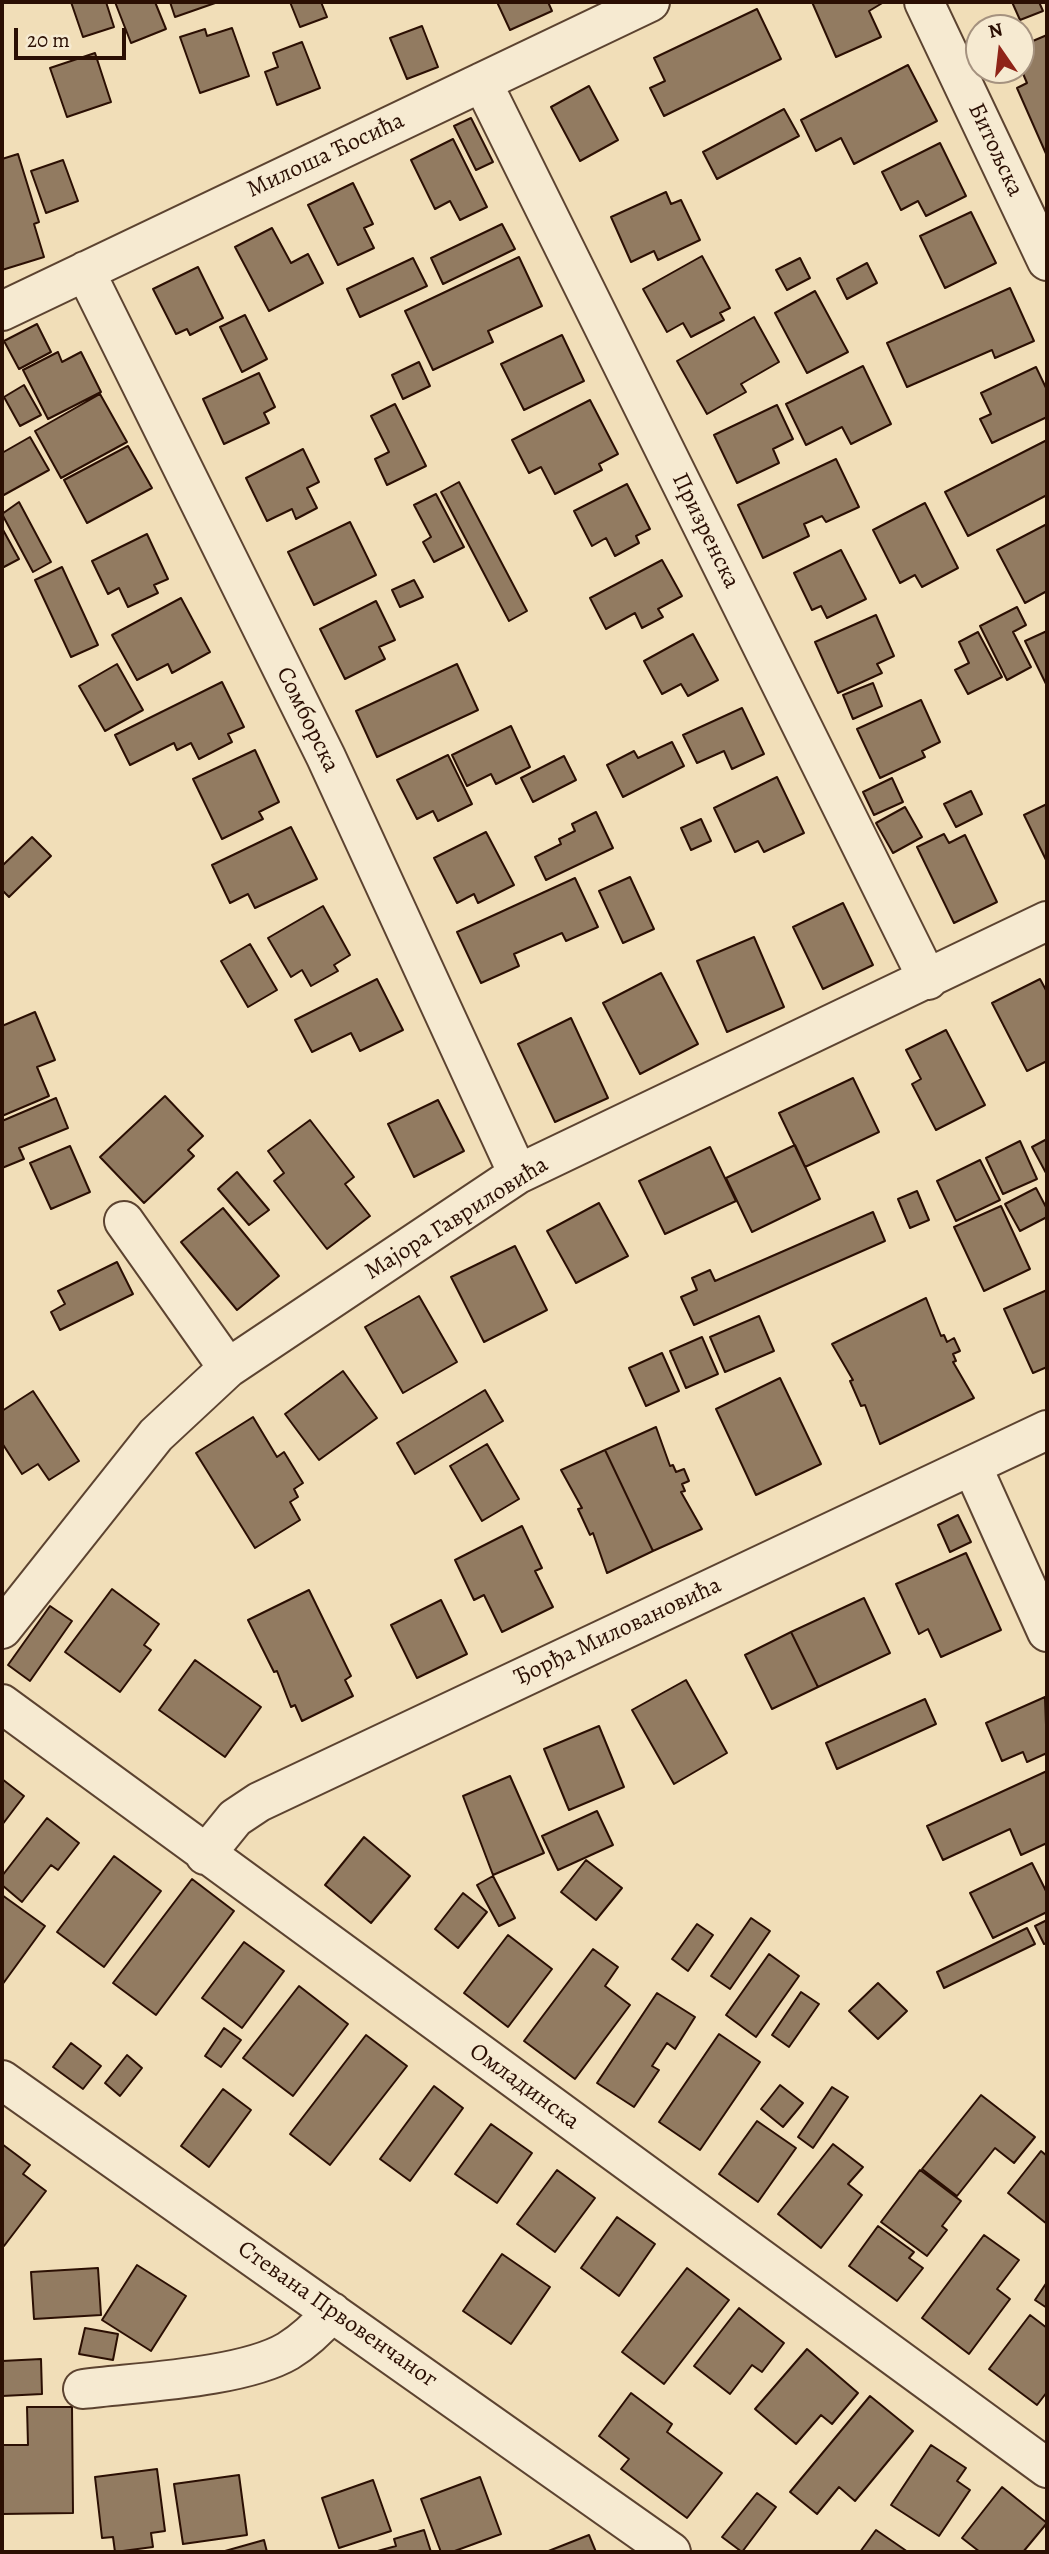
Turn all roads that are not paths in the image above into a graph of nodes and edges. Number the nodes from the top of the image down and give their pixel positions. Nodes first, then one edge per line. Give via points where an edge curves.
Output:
1 (650, 2) edge
2 (925, 2) edge
3 (482, 82) junction
4 (1047, 261) edge
5 (85, 271) junction
6 (2, 311) edge
7 (1047, 921) edge
8 (928, 980) junction
9 (518, 1174) junction
10 (124, 1221) dead end
11 (228, 1368) junction
12 (1047, 1430) edge
13 (972, 1466) junction
14 (2, 1629) edge
15 (1047, 1632) edge
16 (2, 1704) edge
17 (205, 1855) junction
18 (2, 2080) edge
19 (332, 2312) junction
20 (83, 2389) dead end
21 (1047, 2468) edge
22 (671, 2552) edge

1 - 3 street, Милоша Ћосића
2 - 4 street, Битољска
3 - 5 street, Милоша Ћосића
3 - 8 street, Призренска
5 - 6 street, Милоша Ћосића
5 - 9 street, Сомборска via 326,757
7 - 8 street, Мајора Гавриловића
8 - 9 street, Мајора Гавриловића
9 - 11 street, Мајора Гавриловића
10 - 11 street
11 - 14 street, Мајора Гавриловића via 156,1435
12 - 13 street, Ђорђа Миловановића
13 - 15 street
13 - 17 street, Ђорђа Миловановића via 259,1802 235,1818
16 - 17 street, Омладинска
17 - 21 street, Омладинска
18 - 19 street, Стевана Првовенчаног
19 - 20 street via 304,2340 267,2361 225,2371
19 - 22 street, Стевана Првовенчаног

